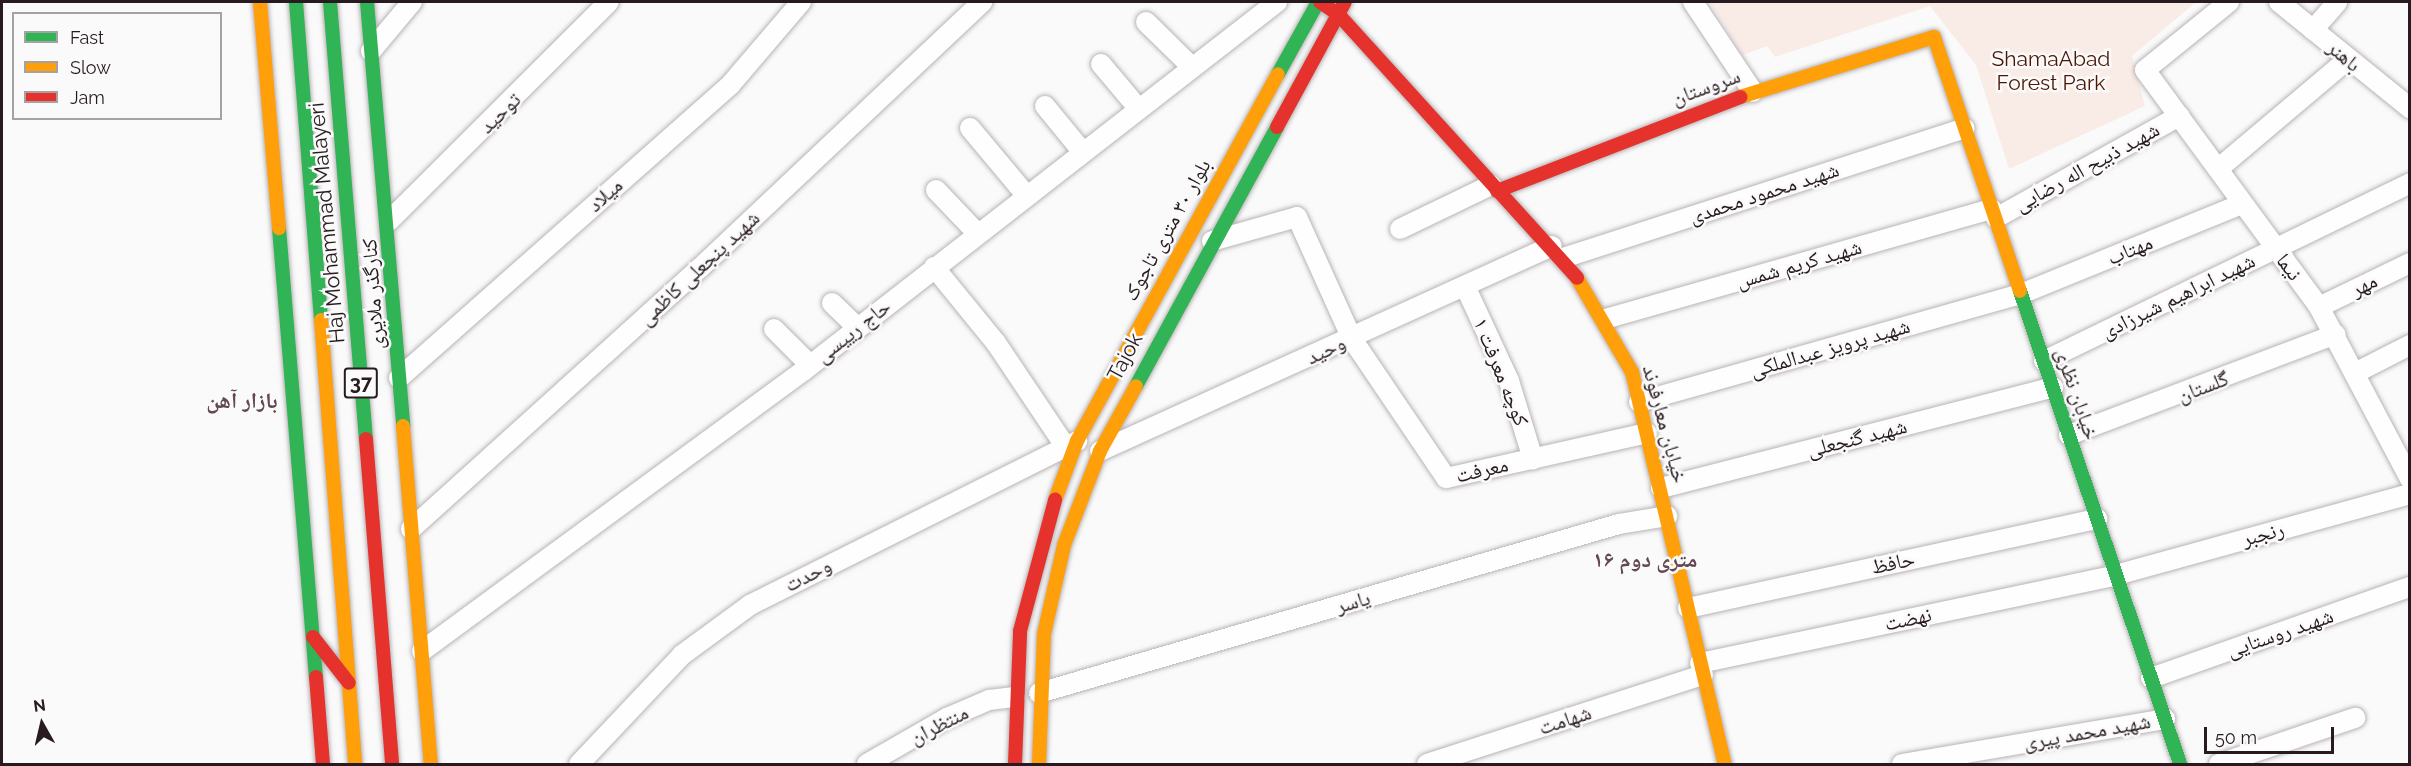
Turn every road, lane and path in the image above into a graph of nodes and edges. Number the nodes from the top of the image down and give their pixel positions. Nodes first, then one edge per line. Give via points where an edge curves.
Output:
1 (260, 2) edge
2 (296, 2) edge
3 (330, 2) edge
4 (367, 2) edge
5 (412, 2) edge
6 (609, 2) edge
7 (801, 2) edge
8 (982, 2) edge
9 (1277, 2) edge
10 (1319, 2) edge
11 (1345, 2) edge
12 (1693, 2) edge
13 (2229, 2) edge
14 (2279, 2) edge
15 (2337, 2) edge
16 (1338, 14) junction
17 (1146, 22) dead end
18 (2313, 30) junction
19 (1934, 37) joint
20 (371, 51) junction
21 (2348, 59) junction
22 (1101, 64) dead end
23 (1192, 67) junction
24 (1753, 92) junction
25 (2408, 103) edge
26 (1045, 106) dead end
27 (1138, 108) junction
28 (2179, 116) junction
29 (970, 128) dead end
30 (1965, 128) junction
31 (1082, 151) junction
32 (2218, 169) junction
33 (2409, 183) edge
34 (1494, 188) junction
35 (936, 190) dead end
36 (1026, 195) junction
37 (2239, 205) junction
38 (1994, 214) junction
39 (389, 221) junction
40 (1400, 229) dead end
41 (977, 233) junction
42 (1212, 241) junction
43 (2276, 248) junction
44 (1557, 252) junction
45 (2409, 263) edge
46 (934, 267) junction
47 (1465, 286) junction
48 (2021, 294) junction
49 (832, 303) dead end
50 (2319, 308) junction
51 (1605, 319) junction
52 (858, 328) junction
53 (774, 329) dead end
54 (2336, 334) junction
55 (1352, 339) junction
56 (2409, 345) edge
57 (2044, 362) junction
58 (810, 366) junction
59 (2355, 373) junction
60 (399, 378) junction
61 (2053, 387) junction
62 (1639, 402) junction
63 (1647, 433) junction
64 (2069, 435) junction
65 (1072, 444) junction
66 (1100, 451) junction
67 (1533, 459) junction
68 (2409, 479) edge
69 (1661, 488) junction
70 (2409, 494) edge
71 (1667, 516) junction
72 (2097, 519) junction
73 (411, 529) junction
74 (2116, 575) junction
75 (2409, 587) edge
76 (1688, 608) junction
77 (313, 637) junction
78 (422, 651) junction
79 (1702, 669) junction
80 (2151, 678) junction
81 (349, 683) junction
82 (1039, 693) junction
83 (1015, 697) junction
84 (2355, 718) dead end
85 (2165, 719) junction
86 (323, 765) edge
87 (355, 765) edge
88 (392, 765) edge
89 (431, 765) edge
90 (579, 765) edge
91 (867, 765) edge
92 (1014, 765) edge
93 (1039, 765) edge
94 (1427, 765) edge
95 (1725, 765) edge
96 (1902, 765) edge
97 (2180, 765) edge
98 (2219, 765) edge

1 - 77 main road
2 - 81 main road, Haj Mohammad Malayeri / 37
3 - 88 main road, Haj Mohammad Malayeri / 37
4 - 20 main road, کنارگذر ملایری
5 - 20 street
6 - 39 street, توحید
7 - 60 street, میلاد via 731,84
8 - 73 street, شهید پنجعلی کاظمی via 700,268
9 - 23 street, حاج رییسی
10 - 16 main road, خیابان معارفوند
10 - 65 main road, بلوار ۳۰ متری تاجوک
11 - 16 main road, Tajok
12 - 24 street
13 - 28 street, نیما via 2145,70
14 - 18 street, باهنر
15 - 18 street
16 - 34 main road, خیابان معارفوند
16 - 42 main road, Tajok
17 - 23 street
18 - 21 street, باهنر
19 - 24 main road, سروستان
19 - 30 main road, خیابان نظری
20 - 39 main road, کنارگذر ملایری
21 - 25 street, باهنر
21 - 32 street
22 - 27 street
23 - 27 street, حاج رییسی
24 - 34 main road, سروستان
26 - 31 street
27 - 31 street, حاج رییسی
28 - 32 street, نیما
28 - 38 street, شهید ذبیح اله رضایی
29 - 36 street
30 - 38 main road, خیابان نظری
30 - 44 street, شهید محمود محمدی
31 - 36 street, حاج رییسی
32 - 37 street, نیما
33 - 43 street, شهید ابراهیم شیرزادی
34 - 40 street
34 - 44 main road, خیابان معارفوند
35 - 41 street
36 - 41 street, حاج رییسی
37 - 43 street, نیما
37 - 48 street, مهتاب
38 - 48 main road, خیابان نظری
38 - 51 street, شهید کریم شمس
39 - 60 main road, کنارگذر ملایری
41 - 46 street, حاج رییسی
42 - 55 street via 1297,217
42 - 66 main road, Tajok
43 - 50 street, نیما
43 - 57 street, شهید ابراهیم شیرزادی
44 - 47 street, وحید
44 - 51 main road, خیابان معارفوند
45 - 50 street, مهر
46 - 52 street, حاج رییسی
46 - 65 street
47 - 55 street, وحید
47 - 67 street, کوچه معرفت ۱ via 1509,381
48 - 57 main road, خیابان نظری
48 - 62 street, شهید پرویز عبدالملکی
49 - 52 street
50 - 54 street, نیما
51 - 62 main road, خیابان معارفوند via 1632,372
52 - 58 street, حاج رییسی
53 - 58 street
54 - 59 street, نیما
54 - 64 street, گلستان
55 - 66 street, وحید
55 - 67 street, معرفت via 1446,478
56 - 59 street
57 - 61 main road, خیابان نظری
58 - 78 street, حاج رییسی
59 - 68 street, نیما
60 - 73 main road, کنارگذر ملایری
61 - 64 main road, خیابان نظری
61 - 69 street, شهید گنجعلی
62 - 63 main road, خیابان معارفوند
63 - 67 street, معرفت
63 - 69 main road, خیابان معارفوند
64 - 72 main road, خیابان نظری
65 - 83 main road, بلوار ۳۰ متری تاجوک via 1041,538 1020,631
65 - 90 street, وحدت via 750,605 682,655
66 - 82 main road, Tajok via 1064,545 1044,634
69 - 71 main road, خیابان معارفوند
70 - 74 street, رنجبر
71 - 76 main road, خیابان معارفوند
71 - 82 street, یاسر via 1619,524
72 - 74 main road, خیابان نظری
72 - 76 street, حافظ
73 - 78 main road, کنارگذر ملایری
74 - 79 street, نهضت
74 - 80 main road, خیابان نظری
75 - 80 street, شهید روستایی
76 - 79 main road, خیابان معارفوند
77 - 81 main road
77 - 86 main road
78 - 89 main road, کنارگذر ملایری
79 - 94 street, شهامت
79 - 95 main road, خیابان معارفوند
80 - 85 main road, خیابان نظری
81 - 87 main road, Haj Mohammad Malayeri / 37
82 - 93 main road, Tajok
83 - 91 street, منتظران via 989,700 947,718
83 - 92 main road, بلوار ۳۰ متری تاجوک
84 - 98 street
85 - 96 street, شهید محمد پیری
85 - 97 main road, خیابان نظری

